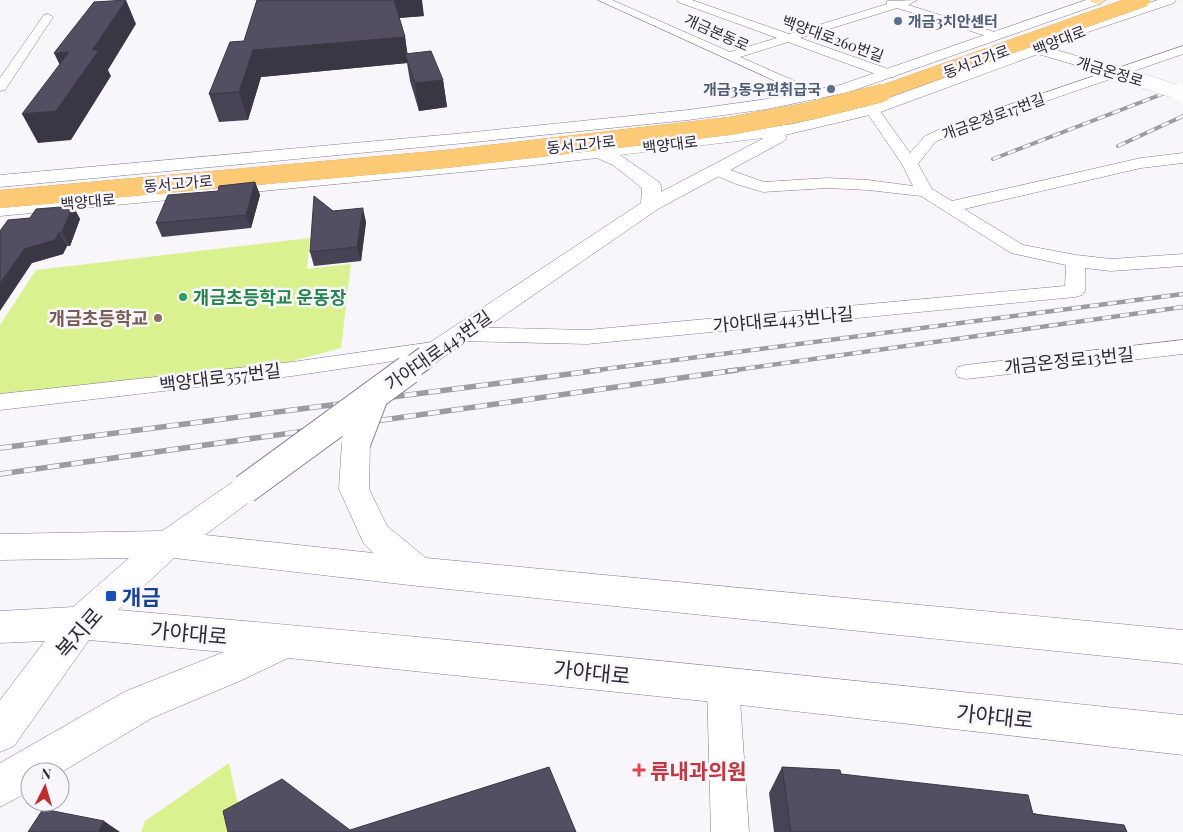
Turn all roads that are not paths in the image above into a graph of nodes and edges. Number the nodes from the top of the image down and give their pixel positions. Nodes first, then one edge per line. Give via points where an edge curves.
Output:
1 (603, 0) edge
2 (720, 0) edge
3 (880, 0) edge
4 (912, 0) edge
5 (1098, 0) edge
6 (1119, 0) edge
7 (1170, 0) edge
8 (1140, 4) edge
9 (681, 5) edge
10 (896, 5) junction
11 (698, 6) junction
12 (664, 15) dead end
13 (48, 17) dead end
14 (646, 19) junction
15 (997, 36) junction
16 (790, 38) junction
17 (1038, 49) junction
18 (1183, 50) edge
19 (730, 56) junction
20 (1120, 73) junction
21 (889, 74) junction
22 (0, 86) edge
23 (844, 90) junction
24 (1183, 94) edge
25 (817, 96) junction
26 (872, 110) junction
27 (712, 111) junction
28 (793, 129) junction
29 (752, 142) junction
30 (599, 152) junction
31 (1183, 158) edge
32 (910, 164) junction
33 (716, 170) junction
34 (0, 181) edge
35 (0, 189) edge
36 (925, 192) junction
37 (0, 200) edge
38 (651, 205) junction
39 (950, 207) junction
40 (0, 210) edge
41 (1183, 260) edge
42 (1076, 261) junction
43 (461, 334) junction
44 (433, 352) junction
45 (1179, 352) edge
46 (966, 372) dead end
47 (374, 395) junction
48 (0, 402) edge
49 (168, 544) junction
50 (0, 547) edge
51 (418, 572) junction
52 (80, 623) junction
53 (0, 626) edge
54 (287, 640) junction
55 (1183, 648) edge
56 (723, 685) junction
57 (0, 732) edge
58 (1183, 735) edge
59 (0, 786) edge
60 (730, 832) edge

1 - 14 street, 개금본동로
2 - 11 street
3 - 10 street
4 - 10 street
5 - 15 main road, 백양대로
6 - 35 highway, 동서고가로 via 868,87 811,102 730,117 441,150
7 - 8 main road, 백양대로
8 - 17 main road, 백양대로
8 - 37 highway, 동서고가로, bridge via 890,91 810,112 729,126 446,159
9 - 11 street, 백양대로260번길
10 - 15 street
10 - 16 street
11 - 16 street, 백양대로260번길
12 - 14 street
13 - 22 street
14 - 19 street, 개금본동로
15 - 21 main road, 백양대로
16 - 19 street
16 - 21 street, 백양대로260번길
17 - 20 main road, 개금온정로
17 - 26 main road, 백양대로
18 - 20 street, 개금온정로17번길
19 - 25 street, 개금본동로
20 - 24 main road, 개금온정로, bridge
20 - 32 street, 개금온정로17번길 via 954,128 930,139
21 - 23 main road, 백양대로
23 - 25 main road, 백양대로
23 - 28 main road, 가야대로443번길
25 - 27 main road, 백양대로
26 - 28 main road, 백양대로
26 - 32 street
27 - 29 main road
27 - 34 main road, 백양대로 via 433,142
28 - 29 main road, 가야대로443번길
29 - 30 main road, 백양대로
29 - 33 main road, 가야대로443번길
30 - 38 main road via 652,186
30 - 40 main road, 백양대로
31 - 39 street via 1141,163
32 - 36 street
33 - 36 street via 763,187 827,183
33 - 38 main road, 가야대로443번길
36 - 39 street
38 - 43 main road, 가야대로443번길
39 - 42 street via 1016,249
41 - 42 street via 1111,264
42 - 43 street, 가야대로443번나길 via 1075,291 587,337
43 - 44 main road, 가야대로443번길
44 - 47 main road, 가야대로443번길, bridge
44 - 48 street, 백양대로357번길
45 - 46 street, 개금온정로13번길
47 - 49 main road, 가야대로443번길, bridge
47 - 51 main road, bridge via 356,442 354,489 375,535
49 - 50 main road
49 - 51 main road
49 - 52 main road, 복지로
51 - 55 main road
52 - 53 main road, 가야대로
52 - 54 main road, 가야대로
52 - 57 main road, 복지로
54 - 56 main road, 가야대로
54 - 59 main road via 138,705
56 - 58 main road, 가야대로
56 - 60 street

